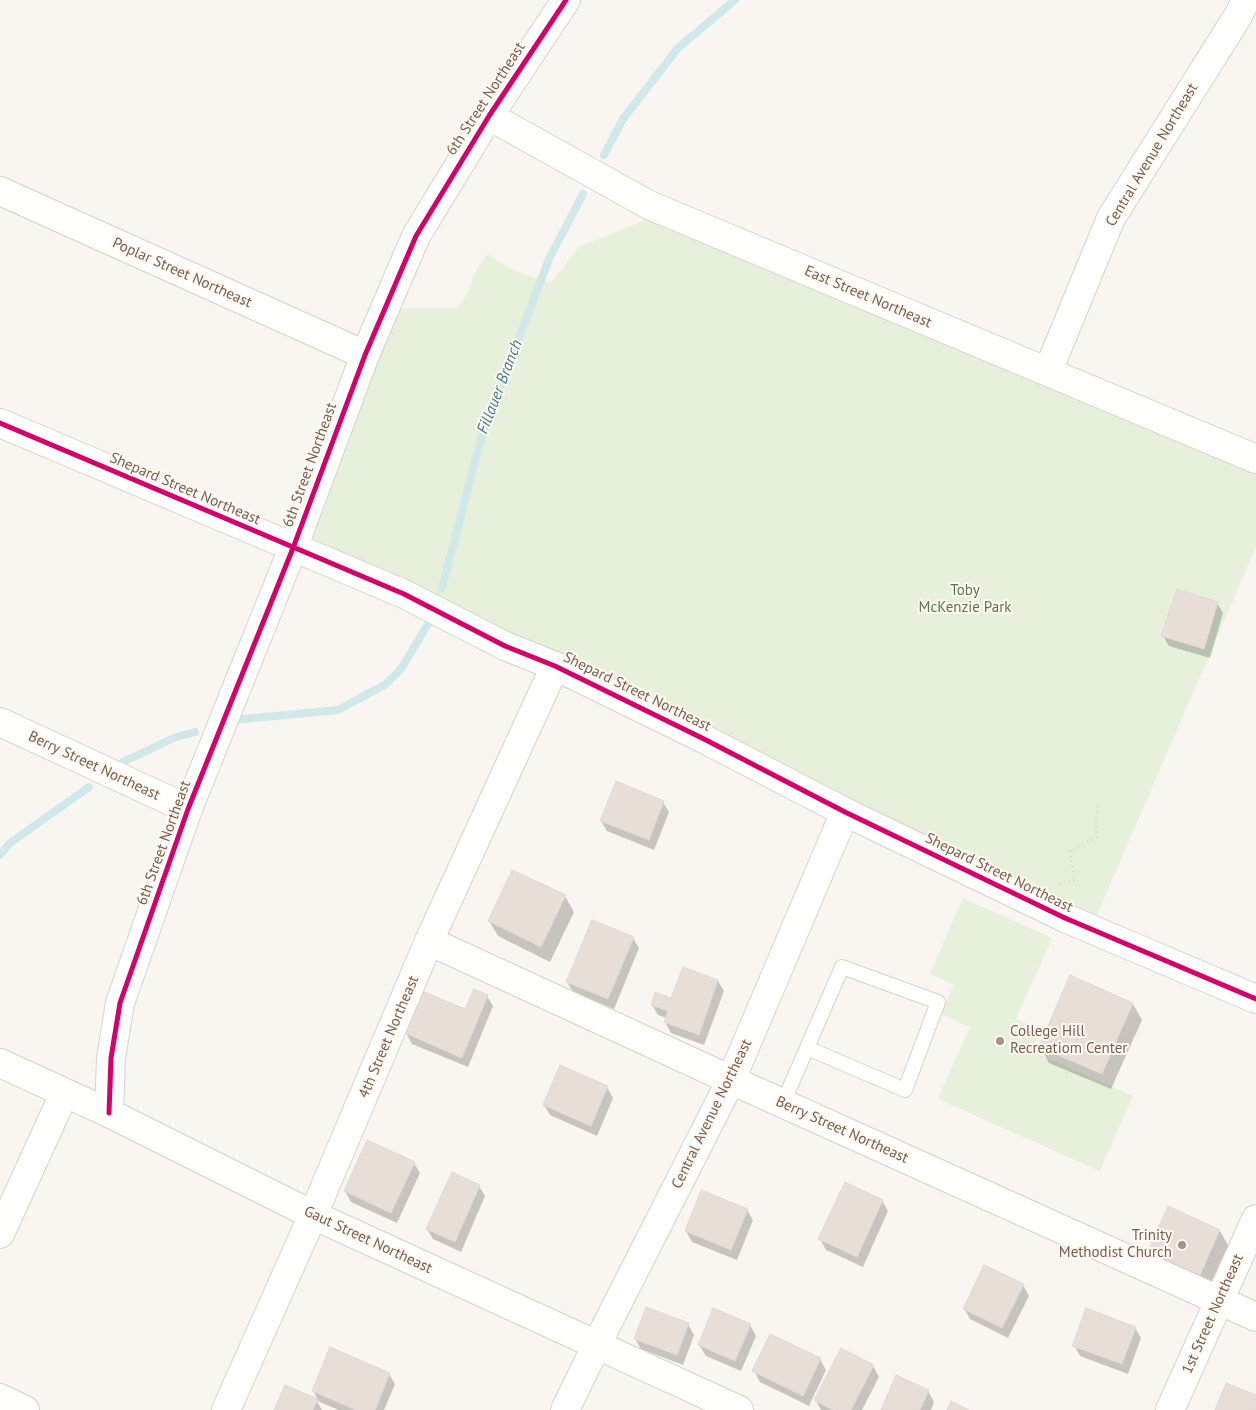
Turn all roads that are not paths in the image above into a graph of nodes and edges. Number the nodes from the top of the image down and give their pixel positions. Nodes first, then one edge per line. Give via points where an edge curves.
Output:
1 (566, 0) edge
2 (1246, 0) edge
3 (489, 116) junction
4 (0, 191) edge
5 (365, 356) junction
6 (1048, 371) junction
7 (0, 423) edge
8 (1256, 459) edge
9 (293, 548) junction
10 (555, 666) junction
11 (0, 722) edge
12 (188, 809) junction
13 (846, 812) junction
14 (430, 941) junction
15 (1256, 999) edge
16 (807, 1048) junction
17 (0, 1064) edge
18 (731, 1080) junction
19 (64, 1094) junction
20 (783, 1103) junction
21 (109, 1114) junction
22 (313, 1215) junction
23 (1256, 1219) edge
24 (0, 1234) edge
25 (1220, 1300) junction
26 (1256, 1317) edge
27 (597, 1344) junction
28 (0, 1398) edge
29 (25, 1410) edge
30 (226, 1410) edge
31 (565, 1410) edge
32 (740, 1410) edge
33 (1170, 1410) edge

1 - 3 street, 6th Street Northeast
2 - 6 street, Central Avenue Northeast via 1111,218
3 - 5 street, 6th Street Northeast via 416,236
3 - 6 street, East Street Northeast via 648,205
4 - 5 street, Poplar Street Northeast
5 - 9 street, 6th Street Northeast
6 - 8 street, East Street Northeast
7 - 9 street, Shepard Street Northeast
9 - 10 street, Shepard Street Northeast via 404,594 505,646
9 - 12 street, 6th Street Northeast
10 - 13 street, Shepard Street Northeast
10 - 14 street, 4th Street Northeast
11 - 12 street, Berry Street Northeast
12 - 21 street, 6th Street Northeast via 120,1003 111,1058
13 - 15 street, Shepard Street Northeast via 1065,918
13 - 18 street, Central Avenue Northeast
14 - 18 street, Berry Street Northeast
14 - 22 street, 4th Street Northeast
16 - 16 lane via 842,967 938,1002 905,1090
16 - 20 lane
17 - 19 street, Gaut Street Northeast
18 - 20 street, Berry Street Northeast
18 - 27 street, Central Avenue Northeast
19 - 21 street, Gaut Street Northeast
19 - 24 street
20 - 25 street, Berry Street Northeast
21 - 22 street, Gaut Street Northeast
22 - 27 street, Gaut Street Northeast
22 - 30 street, 4th Street Northeast
23 - 25 street, 1st Street Northeast
25 - 26 street, Berry Street Northeast
25 - 33 street, 1st Street Northeast
27 - 31 street, Central Avenue Northeast
27 - 32 street, Gaut Street Northeast
28 - 29 street

